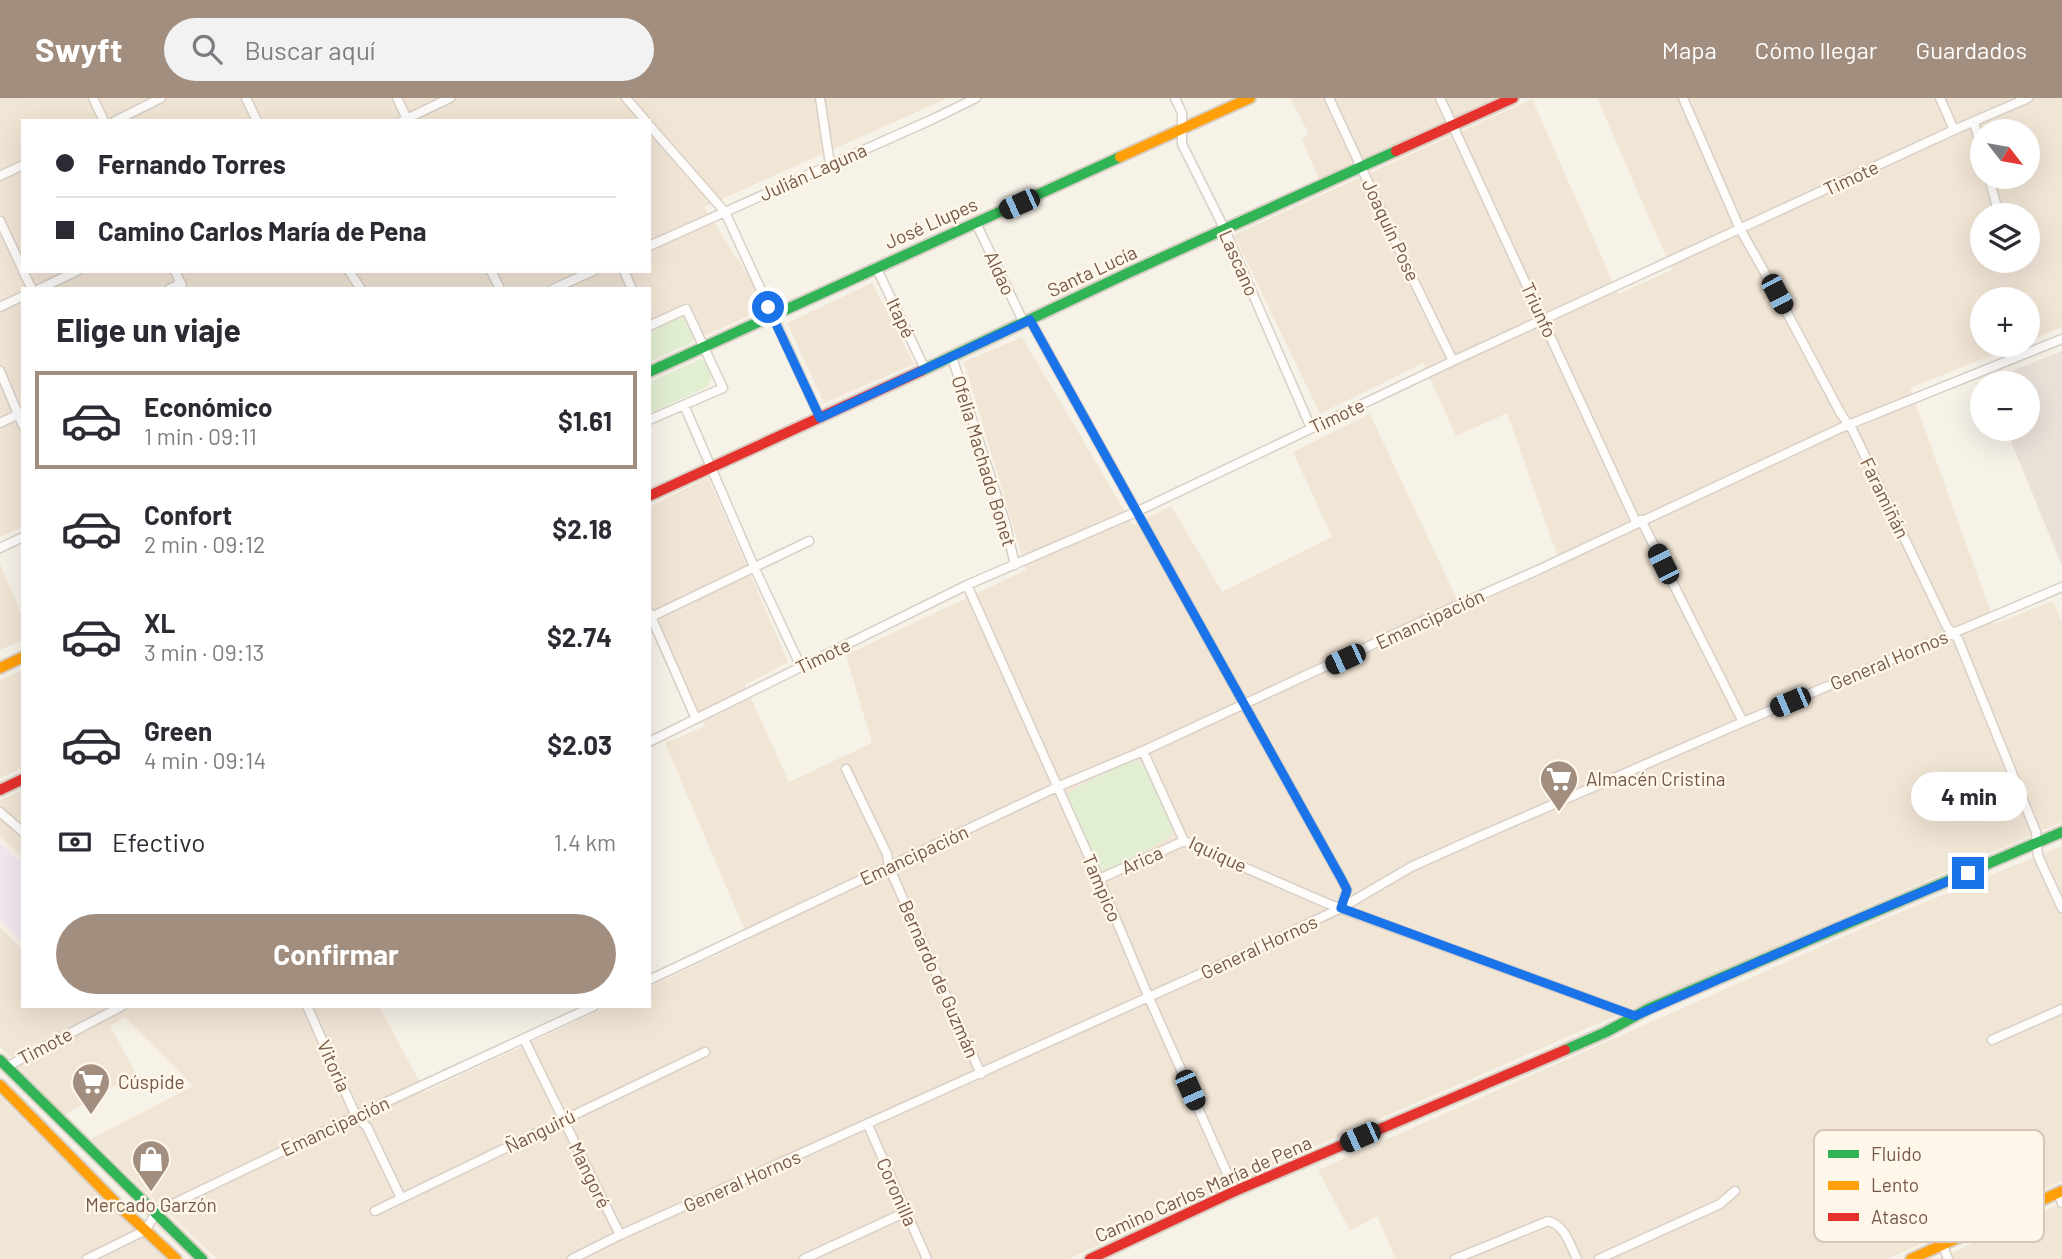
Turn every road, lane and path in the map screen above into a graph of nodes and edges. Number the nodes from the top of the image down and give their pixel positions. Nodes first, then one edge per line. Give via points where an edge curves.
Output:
1 (93, 98) edge
2 (161, 98) edge
3 (246, 98) edge
4 (397, 98) edge
5 (450, 98) edge
6 (626, 98) edge
7 (820, 98) edge
8 (976, 98) edge
9 (1175, 98) edge
10 (1250, 98) edge
11 (1329, 98) edge
12 (1440, 98) edge
13 (1513, 98) edge
14 (1684, 98) edge
15 (1940, 98) edge
16 (2028, 98) edge
17 (103, 119) edge
18 (119, 119) edge
19 (256, 119) edge
20 (406, 119) edge
21 (408, 119) edge
22 (644, 119) edge
23 (1981, 119) edge
24 (1970, 124) edge
25 (1453, 126) junction
26 (651, 127) edge
27 (1182, 130) junction
28 (1954, 130) junction
29 (830, 164) junction
30 (21, 166) edge
31 (1362, 167) junction
32 (0, 176) edge
33 (725, 212) junction
34 (0, 221) edge
35 (976, 223) junction
36 (1740, 229) junction
37 (1225, 230) junction
38 (651, 245) edge
39 (21, 267) edge
40 (876, 267) junction
41 (73, 273) edge
42 (589, 273) edge
43 (43, 287) edge
44 (557, 287) edge
45 (21, 297) edge
46 (0, 307) edge
47 (773, 316) junction
48 (1544, 319) junction
49 (1027, 321) junction
50 (651, 325) edge
51 (2062, 339) edge
52 (704, 348) junction
53 (952, 357) junction
54 (1454, 360) junction
55 (925, 369) junction
56 (0, 371) edge
57 (651, 371) edge
58 (684, 405) junction
59 (20, 413) edge
60 (820, 418) junction
61 (651, 419) edge
62 (0, 423) edge
63 (1849, 425) junction
64 (1311, 428) junction
65 (711, 468) junction
66 (651, 495) edge
67 (1136, 512) junction
68 (1639, 521) junction
69 (21, 538) edge
70 (809, 541) dead end
71 (0, 548) edge
72 (1015, 565) junction
73 (755, 569) junction
74 (967, 585) junction
75 (2062, 587) edge
76 (651, 615) edge
77 (651, 617) edge
78 (1953, 633) junction
79 (21, 658) edge
80 (0, 667) edge
81 (801, 667) junction
82 (1244, 705) junction
83 (696, 719) junction
84 (1743, 722) junction
85 (651, 741) edge
86 (1143, 751) junction
87 (846, 769) dead end
88 (21, 780) edge
89 (1057, 787) junction
90 (0, 790) edge
91 (0, 812) edge
92 (21, 830) edge
93 (2062, 832) edge
94 (1184, 841) junction
95 (2037, 843) junction
96 (889, 867) junction
97 (1099, 879) junction
98 (1341, 908) junction
99 (2062, 908) edge
100 (651, 979) edge
101 (1149, 998) junction
102 (117, 1008) edge
103 (308, 1008) edge
104 (590, 1008) edge
105 (2062, 1009) edge
106 (1635, 1016) junction
107 (524, 1039) junction
108 (1992, 1040) dead end
109 (705, 1052) dead end
110 (3, 1063) edge
111 (981, 1074) junction
112 (0, 1085) edge
113 (356, 1116) junction
114 (563, 1120) junction
115 (867, 1125) junction
116 (1235, 1191) junction
117 (1735, 1191) dead end
118 (2061, 1196) edge
119 (401, 1198) junction
120 (2044, 1203) edge
121 (375, 1211) dead end
122 (156, 1212) junction
123 (906, 1212) junction
124 (146, 1230) junction
125 (620, 1235) junction
126 (1949, 1242) edge
127 (1942, 1245) junction
128 (87, 1259) edge
129 (176, 1259) edge
130 (202, 1259) edge
131 (572, 1259) edge
132 (804, 1259) edge
133 (927, 1259) edge
134 (1090, 1259) edge
135 (1455, 1259) edge
136 (1577, 1259) edge
137 (1599, 1259) edge
138 (1910, 1259) edge
139 (1948, 1259) edge

1 - 17 street
2 - 18 street
3 - 19 street
4 - 20 street
5 - 21 street
6 - 22 street
7 - 29 street
8 - 29 street, Julián Laguna
9 - 27 street, Lascano via 1182,113
10 - 27 street, José Llupes
11 - 31 street, Joaquín Pose
12 - 25 street, Triunfo
13 - 25 street, Santa Lucía
14 - 36 street, Faramiñán
15 - 28 street
16 - 23 street, Timote
24 - 28 street, Timote
25 - 31 street, Santa Lucía
25 - 48 street, Triunfo
26 - 33 street
27 - 35 street, José Llupes
27 - 37 street, Lascano via 1182,144
28 - 36 street, Timote
29 - 33 street, Julián Laguna
30 - 32 street
31 - 37 street, Santa Lucía
31 - 54 street, Joaquín Pose
33 - 38 street, Julián Laguna
33 - 47 street
34 - 39 street
35 - 40 street, José Llupes
35 - 49 street, Aldao
36 - 48 street, Timote
36 - 63 street, Faramiñán
37 - 49 street, Santa Lucía
37 - 64 street, Lascano
40 - 47 street, José Llupes
40 - 55 street, Itapé
41 - 43 street
42 - 44 street
45 - 46 street
47 - 52 street, José Llupes
47 - 60 street
48 - 54 street, Timote
48 - 68 street, Triunfo
49 - 53 street, Santa Lucía
49 - 67 street, Aldao
50 - 52 street via 686,309
51 - 63 street, Emancipación
52 - 57 street, José Llupes
52 - 58 street via 723,388
53 - 55 street, Santa Lucía
53 - 72 street, Ofelia Machado Bonet
54 - 64 street, Timote
55 - 60 street, Santa Lucía
56 - 59 street
58 - 61 street
58 - 65 street
59 - 62 street
60 - 65 street, Santa Lucía
63 - 68 street, Emancipación
63 - 78 street, Faramiñán
64 - 67 street, Timote
65 - 66 street, Santa Lucía
65 - 73 street
67 - 72 street, Timote
67 - 82 street, Aldao
68 - 82 street, Emancipación
68 - 84 street, Triunfo
69 - 71 street
70 - 73 street
72 - 74 street, Timote
73 - 76 street
73 - 81 street
74 - 81 street, Timote
74 - 89 street, Tampico
75 - 78 street, General Hornos
77 - 83 street
78 - 84 street, General Hornos
78 - 95 street, Faramiñán
79 - 80 street
81 - 83 street, Timote
82 - 86 street, Emancipación
82 - 98 street, Aldao via 1347,890
83 - 85 street, Timote
84 - 98 street, General Hornos via 1411,867
86 - 89 street, Emancipación
86 - 94 street, Iquique
87 - 96 street, Bernardo de Guzmán
88 - 90 street
89 - 96 street, Emancipación
89 - 97 street, Tampico
91 - 92 street
93 - 95 street, Camino Carlos María de Pena
94 - 97 street, Arica
94 - 98 street, Iquique
95 - 99 street, Faramiñán via 2038,856
95 - 106 street, Camino Carlos María de Pena
96 - 100 street, Emancipación
96 - 111 street, Bernardo de Guzmán
97 - 101 street, Tampico
98 - 101 street, General Hornos
98 - 106 street
101 - 111 street, General Hornos
101 - 116 street, Tampico
102 - 110 street, Timote
103 - 113 street, Vitoria
104 - 107 street, Emancipación
105 - 108 street
106 - 116 street, Camino Carlos María de Pena
107 - 113 street, Emancipación
107 - 114 street, Mangoré
109 - 114 street, Ñanguirú
110 - 122 street
111 - 115 street, General Hornos
112 - 124 street
113 - 119 street, Vitoria via 367,1127
113 - 122 street, Emancipación
114 - 119 street, Ñanguirú
114 - 125 street, Mangoré
115 - 123 street, Coronilla
115 - 125 street, General Hornos
116 - 134 street, Camino Carlos María de Pena
117 - 137 street via 1720,1204
118 - 120 street
119 - 121 street, Ñanguirú
122 - 124 street
122 - 130 street
123 - 132 street
123 - 133 street, Coronilla
124 - 128 street
124 - 129 street
125 - 131 street, General Hornos
126 - 127 street
127 - 138 street
127 - 139 street
135 - 136 street via 1548,1221 1560,1227

